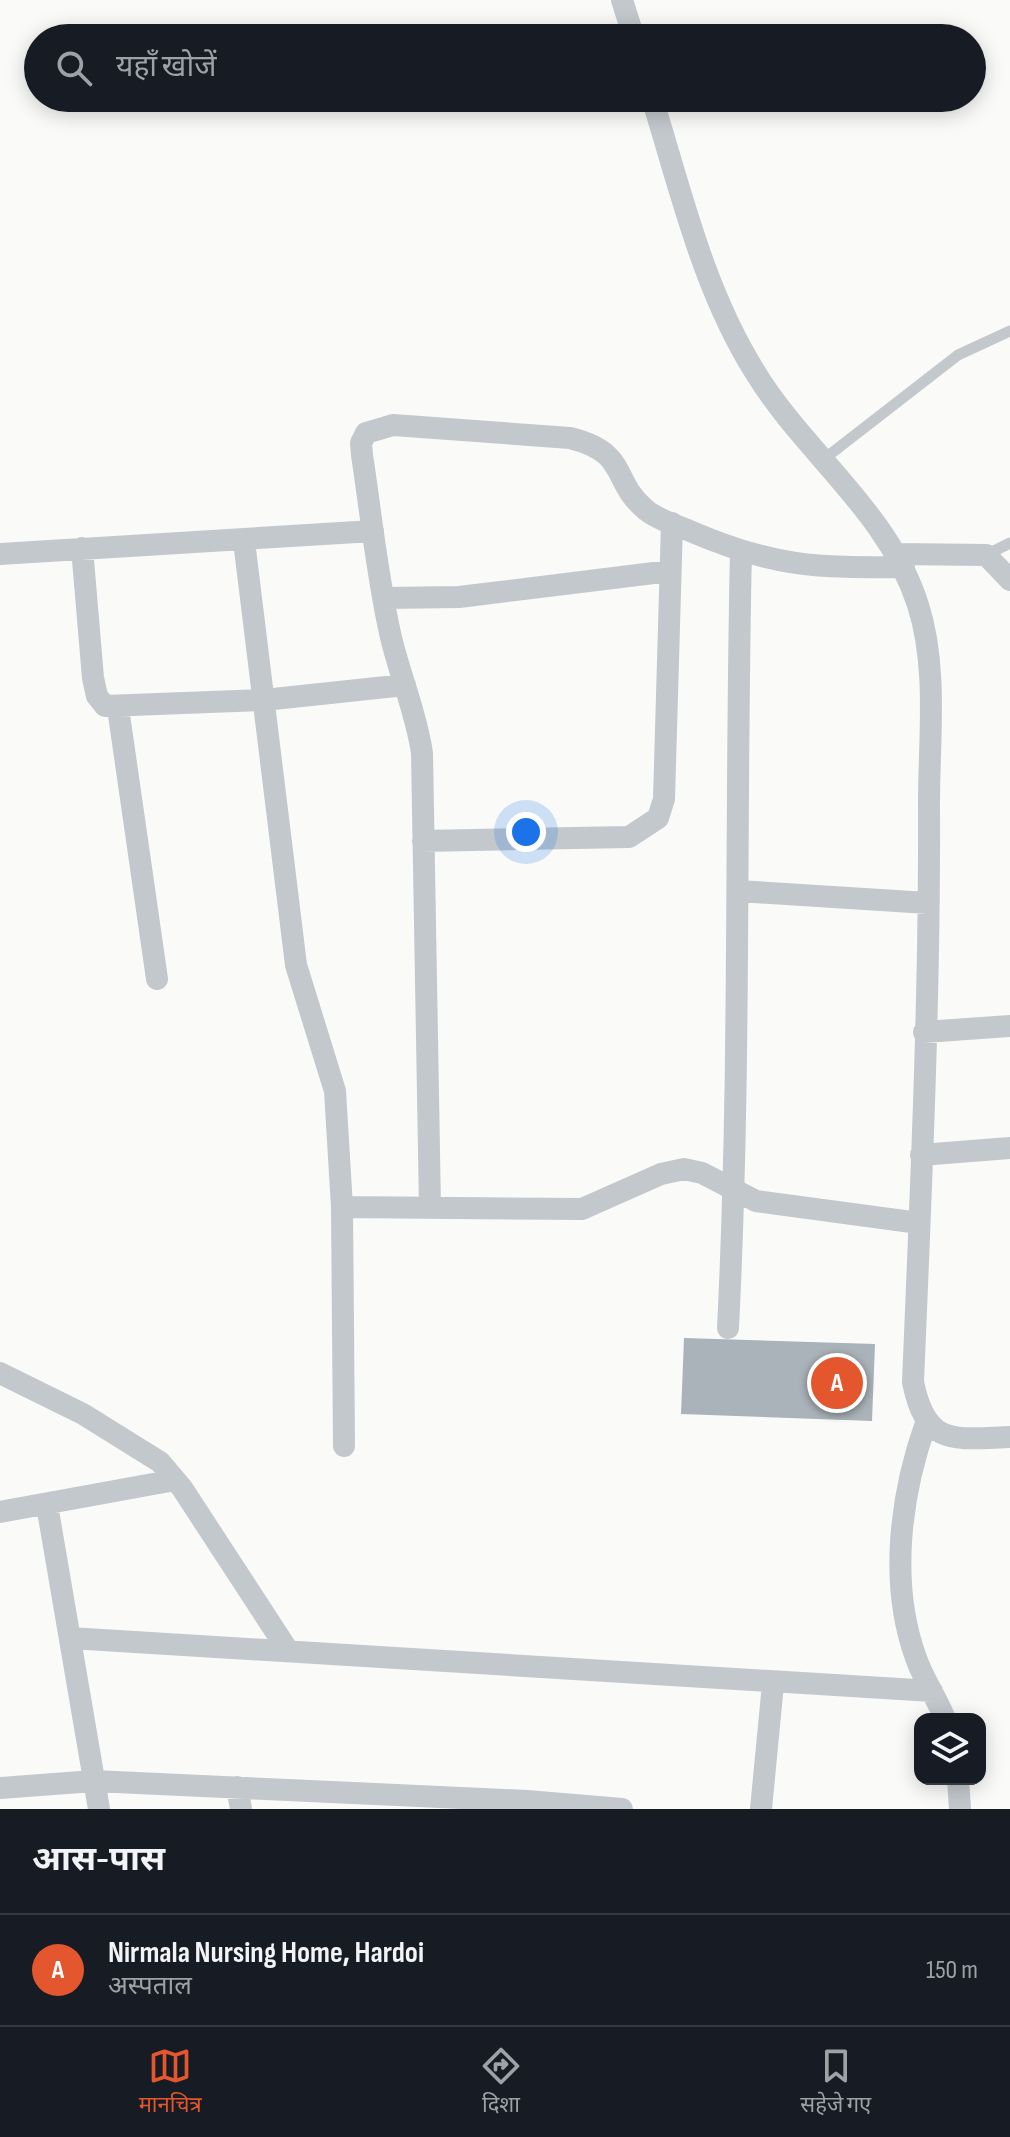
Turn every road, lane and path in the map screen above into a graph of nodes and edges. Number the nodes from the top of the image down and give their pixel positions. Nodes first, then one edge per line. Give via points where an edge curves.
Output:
1 (622, 0) edge
2 (630, 24) edge
3 (656, 112) edge
4 (1010, 331) edge
5 (824, 459) junction
6 (672, 523) junction
7 (373, 531) junction
8 (244, 541) junction
9 (1010, 543) edge
10 (82, 548) junction
11 (741, 551) junction
12 (0, 554) edge
13 (986, 555) junction
14 (901, 561) junction
15 (670, 571) junction
16 (1010, 580) edge
17 (384, 598) junction
18 (405, 685) junction
19 (264, 700) junction
20 (118, 708) junction
21 (423, 841) junction
22 (738, 891) junction
23 (928, 903) junction
24 (157, 979) dead end
25 (1010, 1026) edge
26 (924, 1032) junction
27 (1010, 1148) edge
28 (921, 1155) junction
29 (735, 1190) junction
30 (342, 1207) junction
31 (430, 1208) junction
32 (919, 1223) junction
33 (728, 1328) dead end
34 (0, 1373) edge
35 (926, 1423) junction
36 (1010, 1437) edge
37 (344, 1446) dead end
38 (175, 1480) junction
39 (47, 1505) junction
40 (0, 1512) edge
41 (70, 1638) junction
42 (287, 1649) junction
43 (773, 1684) junction
44 (932, 1691) junction
45 (942, 1713) edge
46 (94, 1781) junction
47 (958, 1785) edge
48 (0, 1788) edge
49 (239, 1798) edge
50 (478, 1804) edge
51 (99, 1809) edge
52 (621, 1809) edge
53 (761, 1809) edge
54 (960, 1809) edge

1 - 2 street
3 - 5 street via 709,281 732,331 756,375
4 - 5 lane via 958,355
5 - 14 street via 883,530
6 - 7 street via 636,502 617,464 594,444 393,425 366,433 361,443
6 - 11 street
6 - 15 street
7 - 8 street
7 - 17 street
8 - 10 street
8 - 19 street
9 - 13 lane
10 - 12 street
10 - 20 street via 97,696 105,706
11 - 14 street via 790,565
11 - 22 street
13 - 14 street
13 - 16 street
14 - 23 street via 919,608 928,653
15 - 17 street via 510,592
15 - 21 street via 664,799 658,818 629,837
17 - 18 street
18 - 19 street
18 - 21 street via 422,753
19 - 20 street
19 - 30 street via 296,965 335,1091
20 - 24 street
21 - 31 street
22 - 23 street
22 - 29 street
23 - 26 street
25 - 26 street
26 - 28 street
27 - 28 street
28 - 32 street
29 - 31 street via 684,1169 582,1209
29 - 32 street via 756,1201
29 - 33 street
30 - 31 street
30 - 37 street
32 - 35 street via 913,1382
34 - 38 street via 133,1442
35 - 36 street via 956,1439
35 - 44 street via 909,1476 901,1582 906,1629
38 - 39 street
38 - 42 street
39 - 40 street
39 - 41 street
41 - 42 street
41 - 46 street
42 - 43 street
43 - 44 street
43 - 53 street
44 - 45 street
46 - 48 street
46 - 49 street
46 - 51 street
47 - 54 street
49 - 50 street
50 - 52 street

